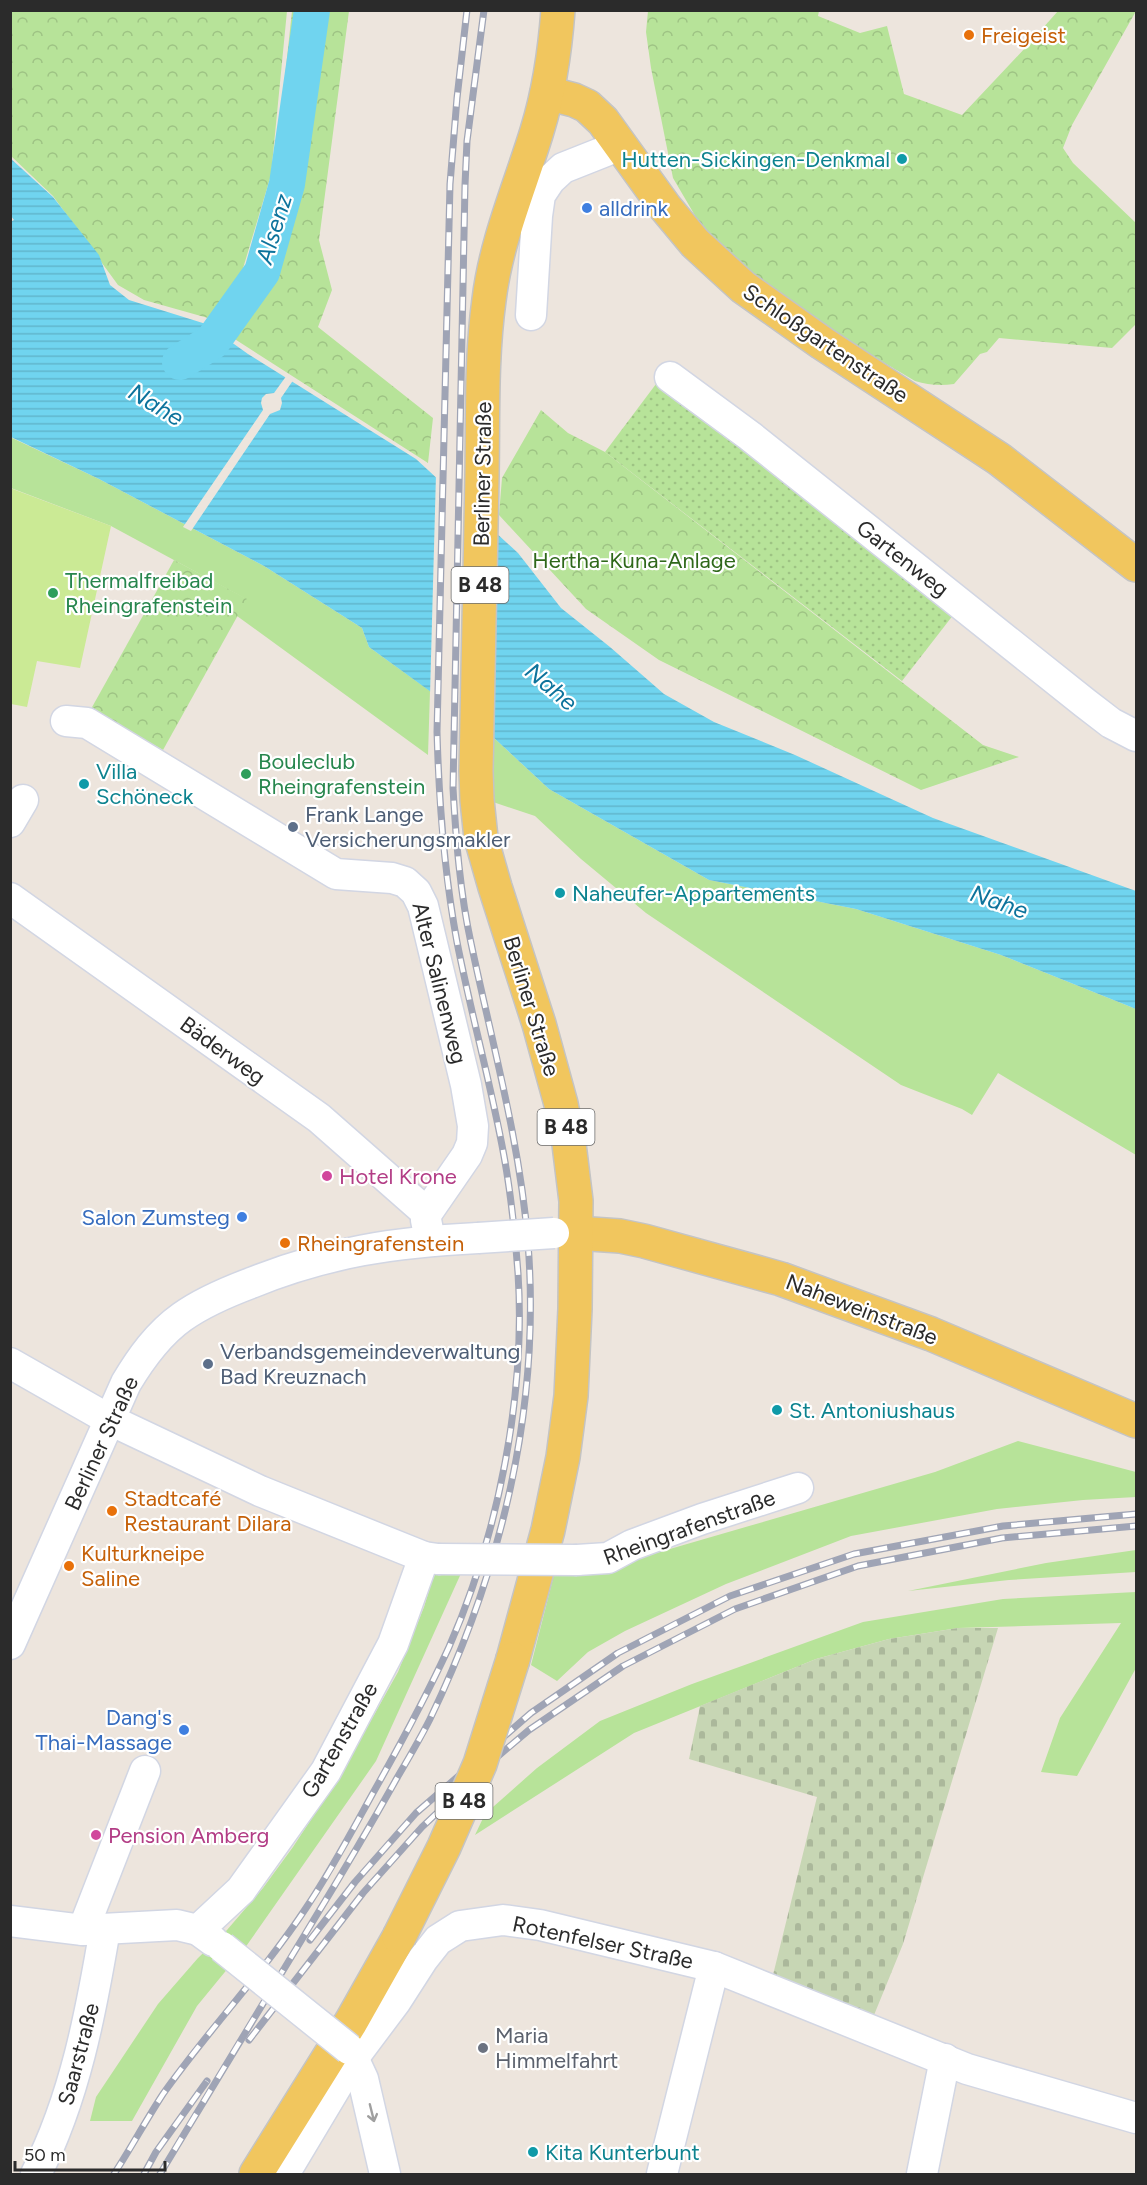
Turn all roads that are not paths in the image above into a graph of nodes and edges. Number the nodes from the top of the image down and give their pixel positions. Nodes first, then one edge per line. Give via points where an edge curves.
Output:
1 (558, 10) edge
2 (547, 93) junction
3 (621, 145) junction
4 (531, 315) dead end
5 (670, 377) dead end
6 (1137, 565) edge
7 (66, 721) dead end
8 (1137, 736) edge
9 (10, 898) edge
10 (428, 1227) junction
11 (565, 1233) junction
12 (10, 1362) edge
13 (110, 1420) junction
14 (1137, 1421) edge
15 (798, 1488) dead end
16 (431, 1558) junction
17 (10, 1644) edge
18 (145, 1771) dead end
19 (10, 1921) edge
20 (94, 1929) junction
21 (198, 1930) junction
22 (714, 1967) junction
23 (351, 2053) junction
24 (945, 2059) junction
25 (1137, 2118) edge
26 (36, 2175) edge
27 (256, 2175) edge
28 (284, 2175) edge
29 (385, 2175) edge
30 (662, 2175) edge
31 (922, 2175) edge

1 - 2 main road, Berliner Straße / B 48
2 - 3 main road, Schloßgartenstraße via 587,106
2 - 11 main road, Berliner Straße / B 48 via 503,233 489,300 483,399 476,771 478,821 486,859 561,1104 576,1201
3 - 4 street via 563,168 540,195
3 - 6 main road, Schloßgartenstraße via 695,243 743,287 999,459
5 - 8 street, Gartenweg via 1111,723
7 - 10 street, Alter Salinenweg via 87,723 336,874 392,878 405,882 416,892 423,906 473,1126 467,1155
9 - 10 street, Bäderweg via 319,1118
10 - 11 street, Berliner Straße, bridge via 478,1238
10 - 13 street, Berliner Straße via 280,1271 204,1304 181,1318 150,1348 126,1383
11 - 14 main road, Naheweinstraße via 644,1241 781,1279 931,1334
11 - 27 main road, B 48, bridge via 575,1309 571,1396 563,1457 548,1530 480,1764 399,1937
12 - 13 street, Rheingrafenstraße
13 - 16 street, Rheingrafenstraße via 260,1491
13 - 17 street, Berliner Straße
15 - 16 street, Rheingrafenstraße, bridge via 672,1530 608,1558
16 - 21 street, Gartenstraße via 393,1644 326,1771 241,1890
18 - 20 street, Saarstraße
19 - 20 street
20 - 21 street via 177,1925
20 - 26 street, Saarstraße via 96,1986 62,2115
21 - 23 street, bridge
22 - 23 street, Rotenfelser Straße via 540,1925 503,1920 460,1926 438,1940 396,2001
22 - 24 street, Rotenfelser Straße
22 - 30 street
23 - 28 street, Rotenfelser Straße
23 -> 29 street via 363,2079
24 - 25 street, Rotenfelser Straße via 967,2069
24 - 31 street

